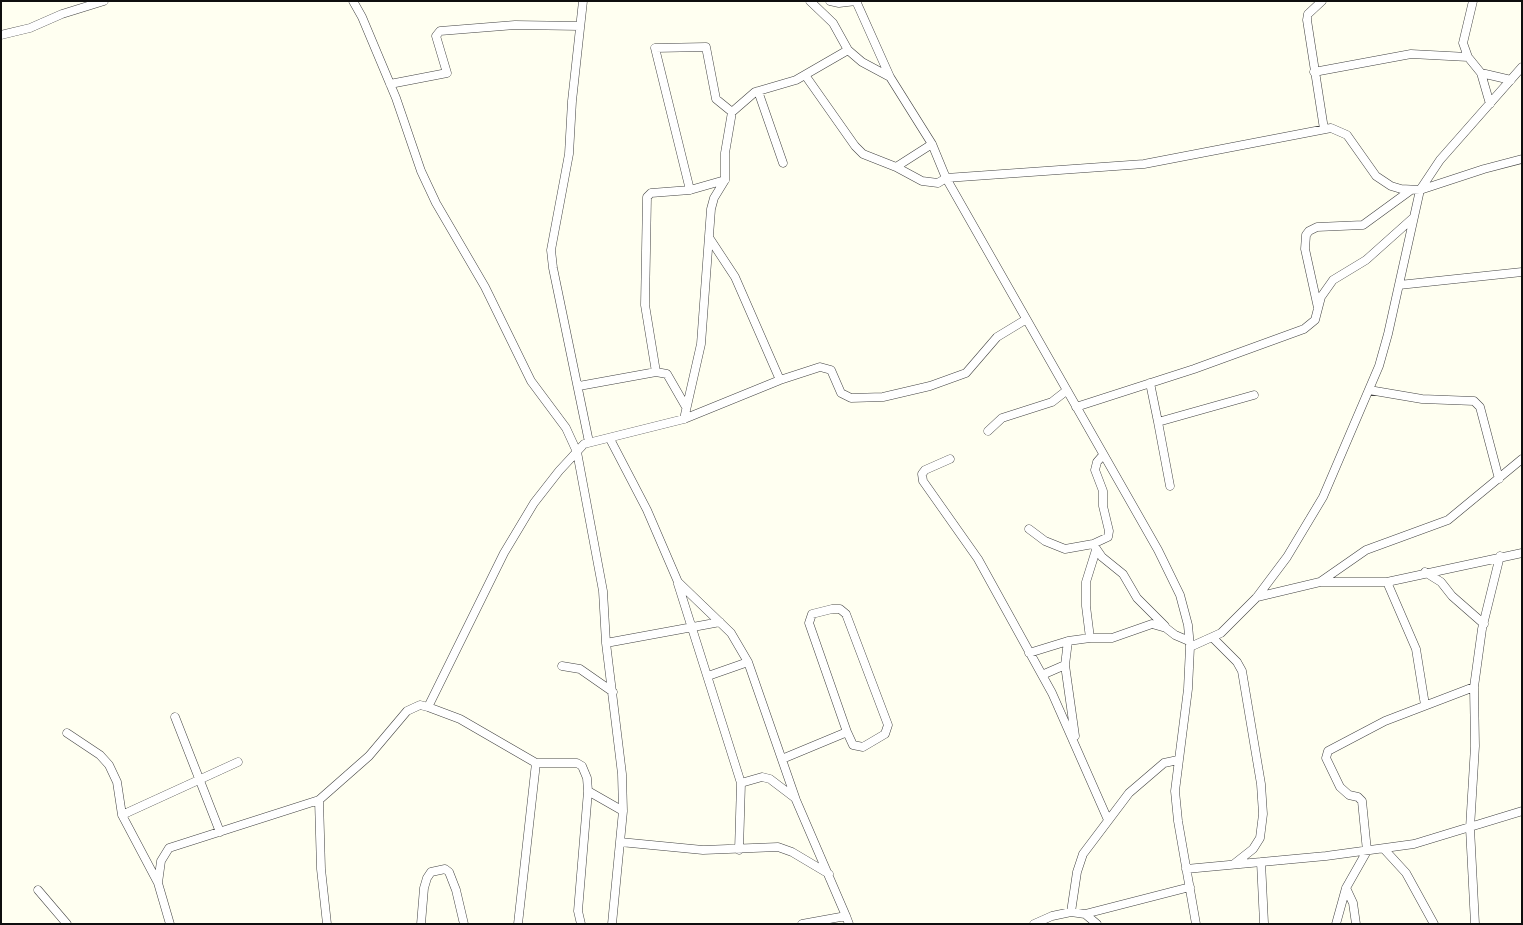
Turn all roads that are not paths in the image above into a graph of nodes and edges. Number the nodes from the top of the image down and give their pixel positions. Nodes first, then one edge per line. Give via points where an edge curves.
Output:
1 (104, 1) edge
2 (353, 1) edge
3 (583, 1) edge
4 (810, 1) edge
5 (830, 1) edge
6 (856, 1) edge
7 (1322, 1) edge
8 (1473, 1) edge
9 (580, 26) junction
10 (1, 35) edge
11 (848, 50) junction
12 (1468, 57) junction
13 (1522, 67) edge
14 (1314, 72) junction
15 (1481, 72) junction
16 (805, 75) junction
17 (890, 77) junction
18 (1511, 80) junction
19 (390, 84) junction
20 (758, 91) junction
21 (1490, 104) junction
22 (732, 112) junction
23 (1324, 129) junction
24 (932, 144) junction
25 (1522, 159) edge
26 (783, 163) dead end
27 (896, 167) junction
28 (946, 178) junction
29 (725, 180) junction
30 (690, 190) junction
31 (1415, 190) junction
32 (1413, 218) junction
33 (710, 239) junction
34 (1522, 272) edge
35 (1399, 285) junction
36 (1318, 310) junction
37 (1025, 320) junction
38 (656, 372) junction
39 (780, 380) junction
40 (1150, 383) junction
41 (579, 386) junction
42 (1369, 390) junction
43 (1066, 391) junction
44 (1254, 394) dead end
45 (686, 407) junction
46 (1076, 407) junction
47 (684, 419) junction
48 (1158, 422) junction
49 (988, 431) dead end
50 (610, 439) junction
51 (588, 442) junction
52 (577, 452) junction
53 (1103, 455) junction
54 (950, 459) dead end
55 (1522, 459) edge
56 (1499, 480) junction
57 (1170, 486) dead end
58 (1029, 529) dead end
59 (1094, 547) junction
60 (1522, 553) edge
61 (1500, 556) junction
62 (1425, 572) junction
63 (678, 582) junction
64 (1320, 582) junction
65 (1387, 582) junction
66 (1257, 597) junction
67 (720, 622) junction
68 (1484, 624) junction
69 (691, 627) junction
70 (1166, 628) junction
71 (1090, 638) junction
72 (1214, 639) junction
73 (1068, 641) junction
74 (606, 644) junction
75 (1190, 644) junction
76 (1029, 653) junction
77 (748, 662) junction
78 (1066, 664) junction
79 (562, 666) dead end
80 (708, 676) junction
81 (1042, 676) junction
82 (1474, 687) junction
83 (613, 692) junction
84 (1425, 705) junction
85 (428, 707) junction
86 (175, 717) dead end
87 (847, 732) junction
88 (67, 733) dead end
89 (1077, 745) junction
90 (782, 759) junction
91 (1178, 760) junction
92 (238, 762) dead end
93 (536, 763) junction
94 (200, 780) junction
95 (741, 783) junction
96 (588, 791) junction
97 (320, 800) junction
98 (796, 800) junction
99 (622, 811) junction
100 (1522, 811) edge
101 (122, 815) junction
102 (1108, 820) junction
103 (1470, 828) junction
104 (220, 832) junction
105 (620, 842) junction
106 (1384, 849) junction
107 (739, 850) junction
108 (1367, 851) junction
109 (1261, 862) junction
110 (1234, 864) junction
111 (1186, 869) junction
112 (829, 874) junction
113 (158, 883) junction
114 (1190, 887) junction
115 (1346, 888) junction
116 (38, 890) dead end
117 (1072, 912) junction
118 (1085, 914) junction
119 (848, 920) edge
120 (1264, 923) edge
121 (67, 924) edge
122 (170, 924) edge
123 (327, 924) edge
124 (421, 924) edge
125 (464, 924) edge
126 (518, 924) edge
127 (581, 924) edge
128 (612, 924) edge
129 (802, 924) edge
130 (1034, 924) edge
131 (1097, 924) edge
132 (1196, 924) edge
133 (1336, 924) edge
134 (1356, 924) edge
135 (1434, 924) edge
136 (1475, 924) edge

1 - 10 street
2 - 19 street
3 - 9 street
4 - 11 street via 833,23
5 - 6 street
6 - 17 street
7 - 14 street via 1307,16
8 - 12 street via 1463,43
9 - 19 street via 515,25 440,32 436,36 447,73
9 - 41 street via 569,154 551,250
11 - 16 street
11 - 17 street via 862,62
12 - 14 street via 1411,54
12 - 15 street
13 - 18 street
14 - 23 street
15 - 18 street
15 - 21 street
16 - 20 street
16 - 27 street via 858,150
17 - 24 street
18 - 21 street
19 - 52 street via 436,203 485,287 532,381 566,428
20 - 22 street
20 - 26 street
21 - 31 street
22 - 29 street via 725,153
22 - 30 street via 716,99 706,47 655,48
23 - 28 street via 1144,164
23 - 31 street via 1334,128 1347,135 1380,179 1396,187
24 - 27 street
24 - 28 street
25 - 31 street
27 - 28 street via 928,183 938,183
28 - 37 street
29 - 30 street
29 - 33 street via 712,203
30 - 38 street via 651,193 647,197 645,305
31 - 32 street
31 - 36 street via 1363,225 1316,227 1309,231 1305,249
32 - 35 street
32 - 36 street via 1366,260 1333,280 1324,292
33 - 39 street via 735,277
33 - 45 street via 701,344
34 - 35 street
35 - 42 street via 1386,342
36 - 40 street via 1316,320 1304,329
37 - 39 street via 997,337 966,373 930,386 865,399 844,396 827,368 808,370
37 - 43 street
38 - 41 street
38 - 45 street via 667,374
39 - 47 street
40 - 46 street
40 - 48 street
41 - 51 street
42 - 56 street via 1422,399 1474,401 1480,407
42 - 66 street via 1324,497 1287,557
43 - 46 street
43 - 49 street via 1052,402 1002,418
44 - 48 street
45 - 47 street
46 - 53 street
47 - 50 street
48 - 57 street
50 - 51 street
50 - 63 street via 643,501
51 - 52 street
52 - 74 street via 603,591
52 - 85 street via 534,503 514,536
53 - 59 street via 1095,470 1104,491 1104,512 1110,534
53 - 75 street via 1173,579 1185,612
54 - 76 street via 924,470 923,482 978,558
55 - 56 street
56 - 64 street via 1448,520 1366,550
58 - 59 street via 1045,541 1065,549
59 - 70 street via 1123,574 1136,598
59 - 71 street via 1086,582
60 - 61 street
61 - 62 street
61 - 68 street
62 - 65 street
62 - 68 street via 1441,582
63 - 67 street
63 - 69 street
64 - 65 street
64 - 66 street
65 - 84 street via 1416,649
66 - 72 street
67 - 69 street
67 - 77 street via 731,633
68 - 82 street
69 - 74 street
69 - 80 street
70 - 71 street via 1152,624 1112,638
70 - 75 street
71 - 73 street
72 - 75 street
72 - 110 street via 1242,671 1262,802 1257,844
73 - 76 street
73 - 78 street
74 - 83 street
75 - 91 street via 1188,689
76 - 81 street
77 - 80 street
77 - 90 street
78 - 81 street
78 - 89 street
79 - 83 street via 580,669
80 - 95 street
81 - 89 street
82 - 84 street
82 - 103 street
83 - 99 street via 620,744
84 - 108 street via 1375,725 1327,753 1326,758 1340,787 1362,801
85 - 93 street via 460,719
85 - 97 street via 420,705 407,711 369,756
86 - 94 street
87 - 87 street via 853,745 862,747 885,734 888,725 846,614 840,609 832,609 812,614 809,623
87 - 90 street
88 - 101 street via 109,765 117,782
89 - 102 street
90 - 98 street
91 - 102 street via 1164,763 1143,780
91 - 111 street via 1176,805
92 - 94 street
93 - 96 street via 577,763 585,771
93 - 126 street
94 - 101 street
94 - 104 street
95 - 98 street via 770,778
95 - 107 street
96 - 99 street
96 - 127 street via 578,911
97 - 104 street
97 - 123 street
98 - 112 street
99 - 105 street
100 - 103 street
101 - 113 street
102 - 117 street via 1079,861
103 - 106 street
103 - 136 street
104 - 113 street via 169,848 161,861
105 - 107 street
105 - 128 street
106 - 108 street
106 - 135 street via 1406,873
107 - 112 street via 778,847
108 - 109 street
108 - 115 street
109 - 110 street
109 - 120 street
110 - 111 street
111 - 114 street
112 - 119 street
113 - 122 street
114 - 118 street
114 - 132 street
115 - 133 street
115 - 134 street
116 - 121 street
117 - 118 street
117 - 130 street
118 - 131 street
119 - 129 street
124 - 125 street via 427,878 431,872 445,869 456,890

